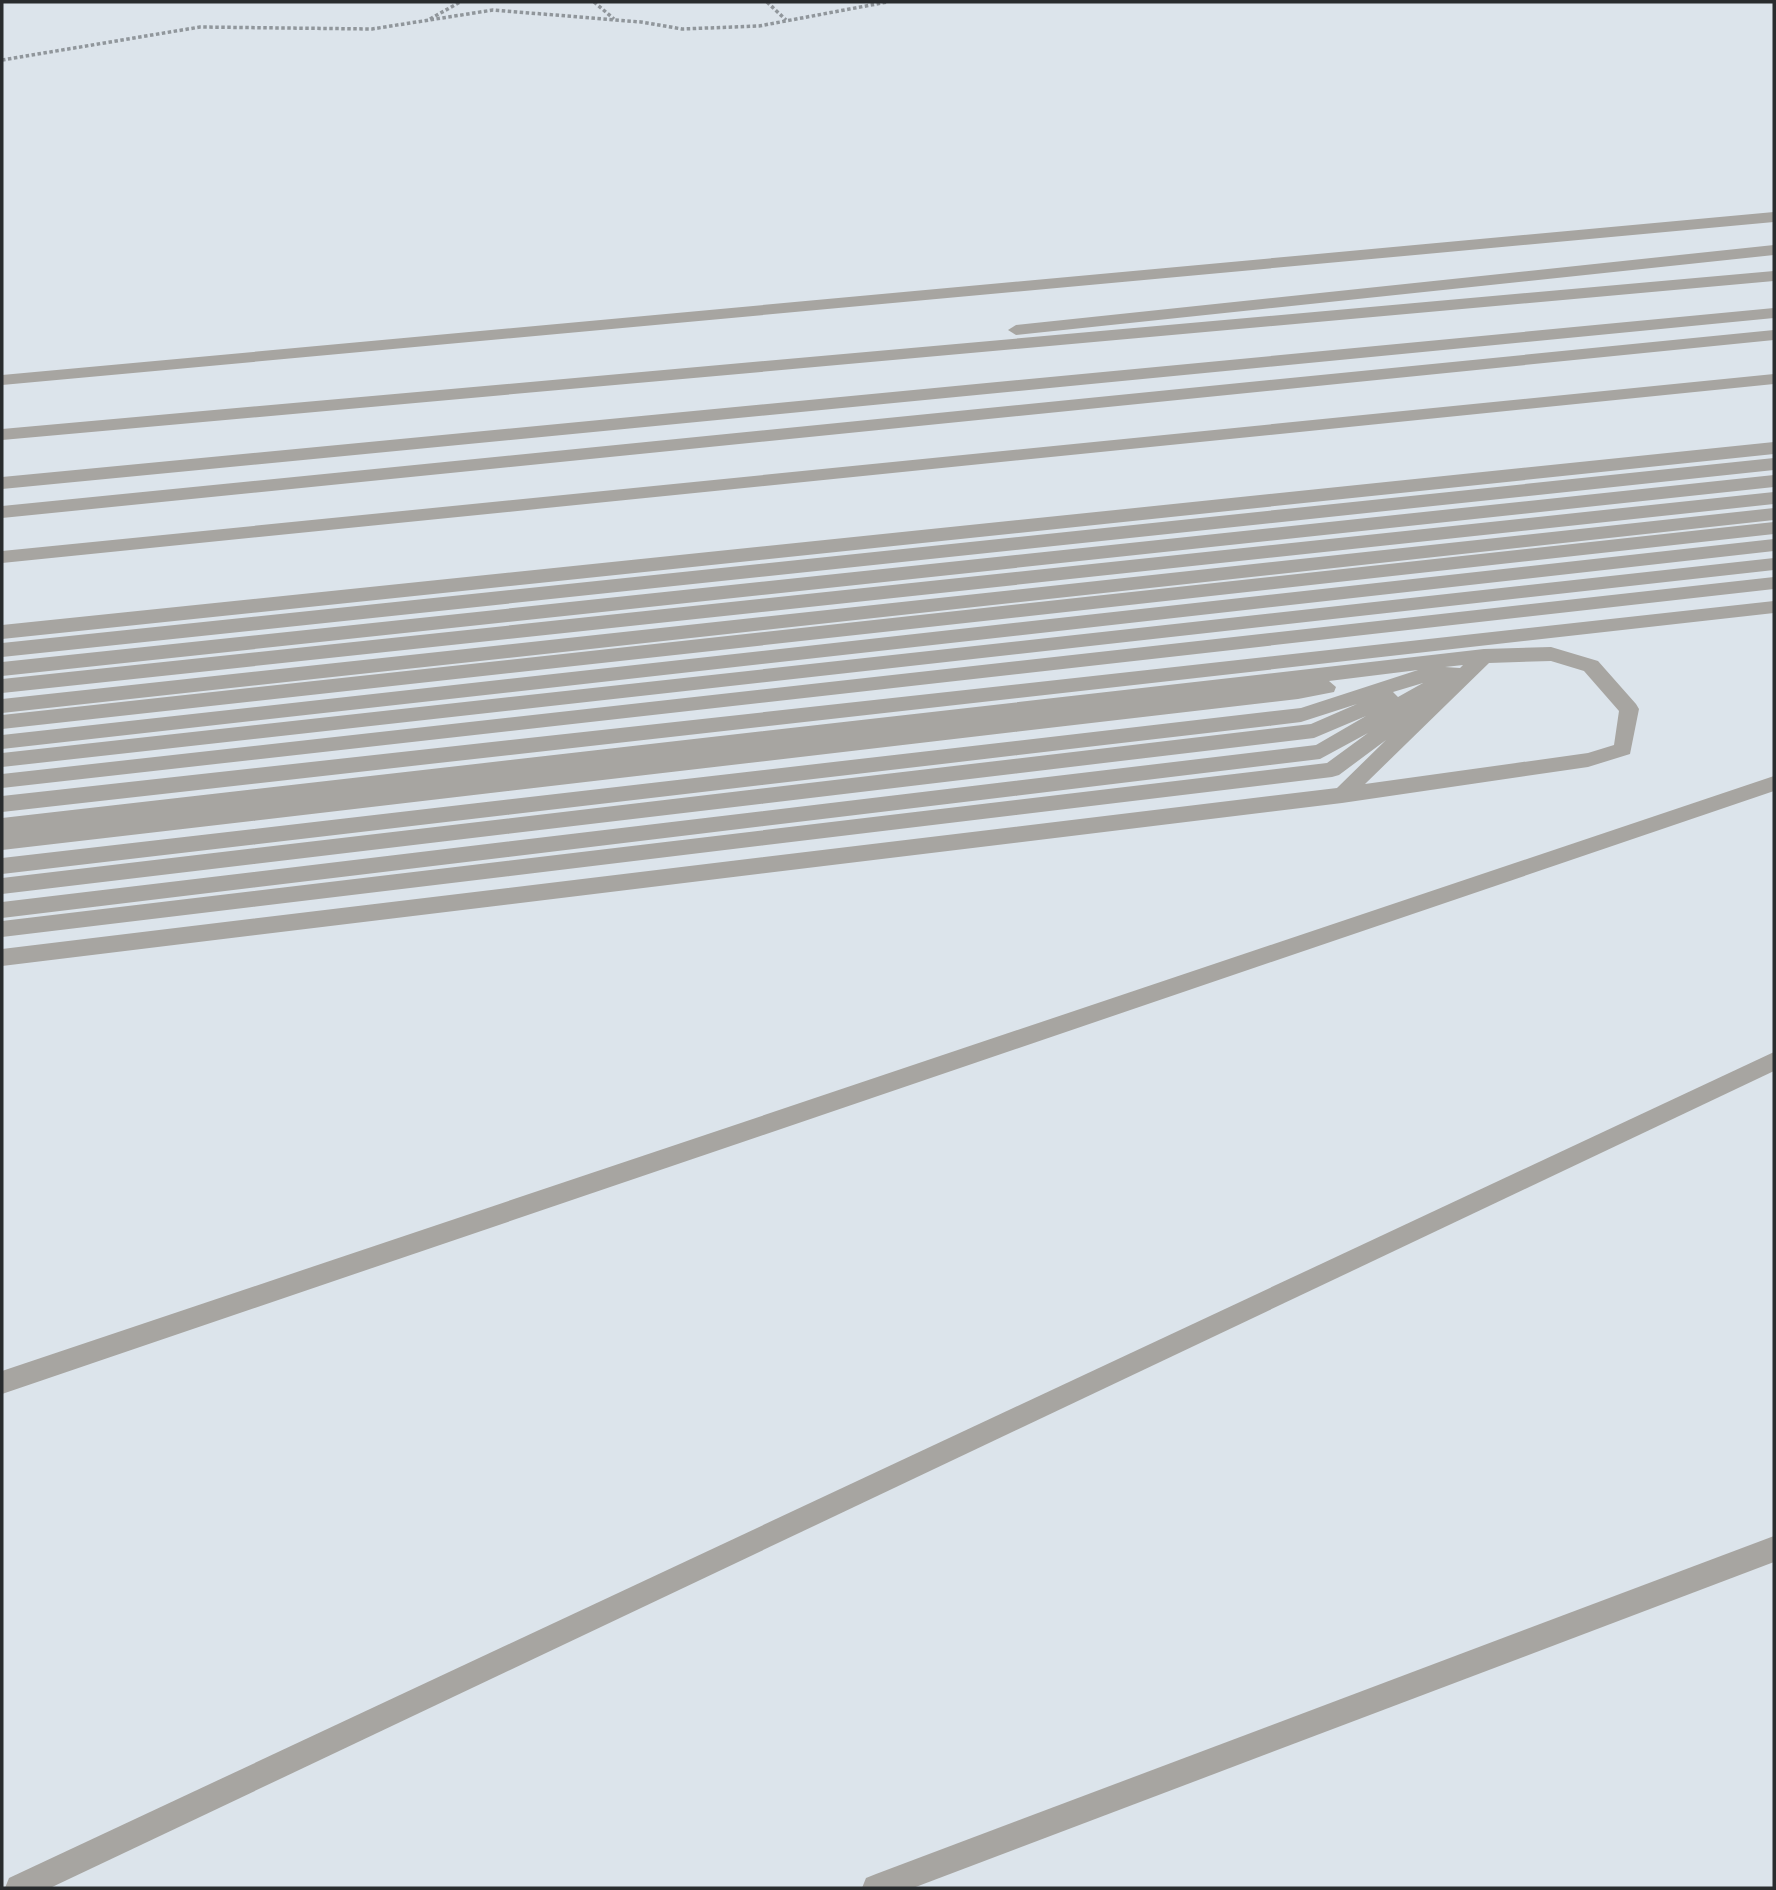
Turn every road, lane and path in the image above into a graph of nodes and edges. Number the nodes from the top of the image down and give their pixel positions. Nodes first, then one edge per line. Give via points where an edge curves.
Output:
1 (460, 2) edge
2 (594, 2) edge
3 (766, 2) edge
4 (887, 2) edge
5 (614, 19) junction
6 (427, 20) junction
7 (786, 20) junction
8 (2, 60) edge
9 (1774, 216) edge
10 (1774, 250) edge
11 (1774, 276) edge
12 (1774, 313) edge
13 (1774, 335) edge
14 (1774, 379) edge
15 (2, 380) edge
16 (119, 424) junction
17 (2, 435) edge
18 (1774, 448) edge
19 (1774, 464) edge
20 (1774, 481) edge
21 (2, 483) edge
22 (1774, 498) edge
23 (2, 512) edge
24 (1774, 513) edge
25 (1774, 528) edge
26 (1774, 545) edge
27 (2, 557) edge
28 (1774, 564) edge
29 (1774, 583) edge
30 (1774, 607) edge
31 (2, 632) edge
32 (2, 650) edge
33 (1484, 656) junction
34 (2, 669) edge
35 (2, 686) edge
36 (2, 706) edge
37 (2, 722) edge
38 (2, 742) edge
39 (2, 760) edge
40 (2, 781) edge
41 (1774, 783) edge
42 (1342, 795) junction
43 (2, 804) edge
44 (2, 826) edge
45 (2, 842) edge
46 (2, 866) edge
47 (2, 886) edge
48 (2, 910) edge
49 (2, 929) edge
50 (2, 958) edge
51 (1774, 1061) edge
52 (2, 1383) edge
53 (1774, 1549) edge
54 (19, 1888) edge
55 (876, 1888) edge

1 - 6 path
2 - 5 path
3 - 7 path
4 - 7 path
5 - 6 path via 494,10
5 - 7 path via 682,29 759,26
6 - 8 path via 372,29 200,27
9 - 15 lane
10 - 16 lane
11 - 16 lane
12 - 21 lane
13 - 23 lane
14 - 27 lane
16 - 17 lane
18 - 31 lane
19 - 32 lane
20 - 34 lane
22 - 35 lane
24 - 36 lane
25 - 37 lane
26 - 38 lane
28 - 39 lane
29 - 40 lane
30 - 43 lane
33 - 42 lane
33 - 42 lane via 1551,654 1591,666 1629,709 1623,749 1588,760
33 - 44 lane
33 - 45 lane via 1284,694
33 - 46 lane via 1301,715
33 - 47 lane via 1314,731
33 - 48 lane via 1320,752
33 - 49 lane via 1332,770
41 - 52 lane
42 - 50 lane
51 - 54 lane
53 - 55 lane

